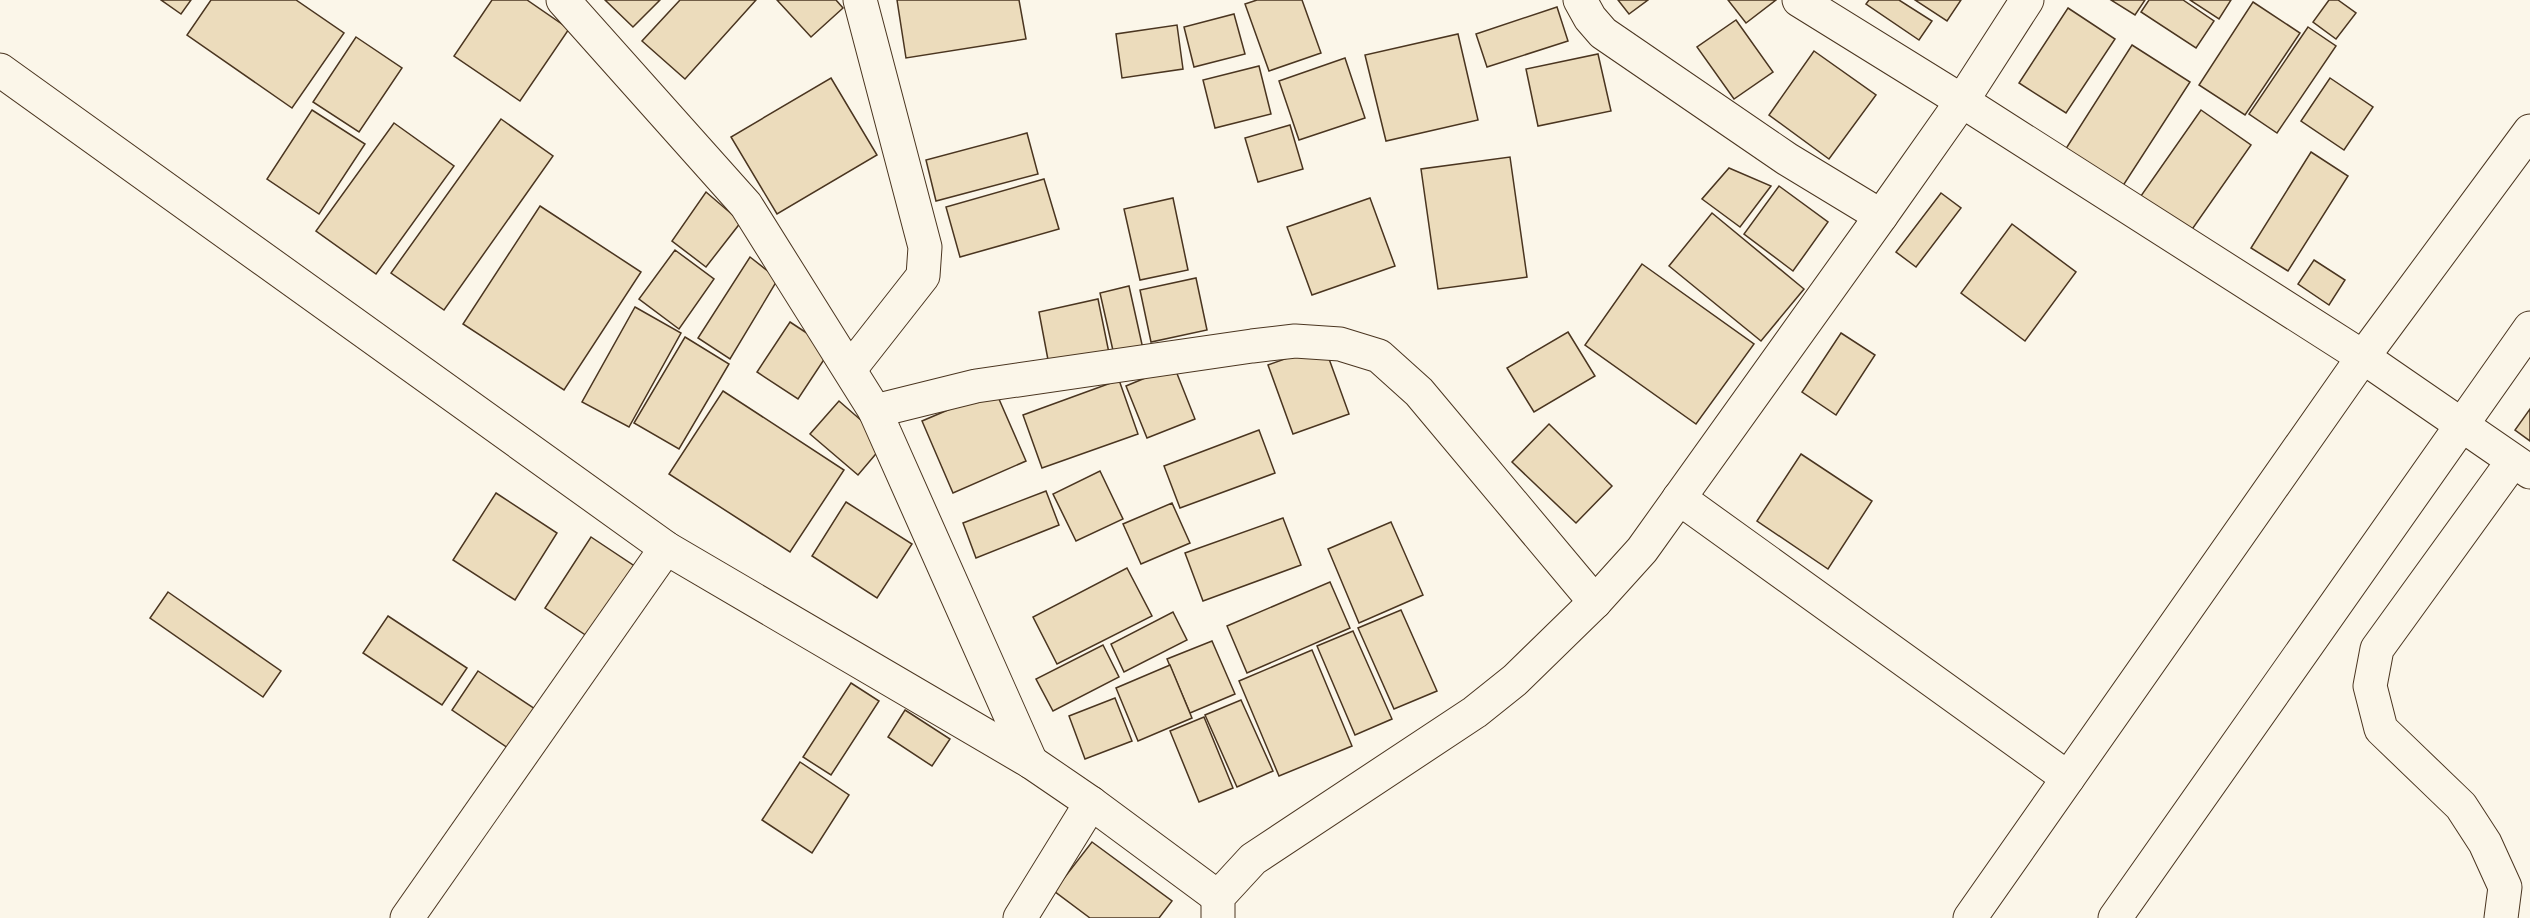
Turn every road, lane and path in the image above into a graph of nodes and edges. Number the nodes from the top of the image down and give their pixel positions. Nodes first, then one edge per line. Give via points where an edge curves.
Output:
1 (563, 0) edge
2 (860, 0) edge
3 (1580, 0) edge
4 (1799, 0) edge
5 (2027, 0) edge
6 (0, 70) edge
7 (1962, 100) junction
8 (2530, 131) edge
9 (1881, 216) junction
10 (2530, 328) edge
11 (2363, 357) junction
12 (850, 369) junction
13 (875, 411) junction
14 (2463, 425) junction
15 (2522, 466) edge
16 (1679, 498) junction
17 (666, 548) junction
18 (1594, 602) junction
19 (1030, 762) junction
20 (2068, 778) junction
21 (1091, 803) junction
22 (1218, 907) edge
23 (407, 918) edge
24 (1020, 918) edge
25 (1970, 918) edge
26 (2115, 918) edge
27 (2501, 918) edge

1 - 12 street via 746,205
2 - 12 street via 925,247 923,276
3 - 9 street via 1603,33 1787,159
4 - 7 street
5 - 7 street
6 - 17 street
7 - 9 street
7 - 11 street
8 - 11 street
9 - 16 street
10 - 14 street
11 - 14 street
11 - 20 street
12 - 13 street
13 - 18 street via 976,386 1252,346 1295,341 1340,345 1379,356 1419,392
13 - 19 street
14 - 15 street
14 - 26 street
15 - 27 street via 2377,648 2370,686 2381,729 2461,806 2485,843 2505,887
16 - 18 street via 1641,550
16 - 20 street
17 - 19 street
17 - 23 street
18 - 22 street via 1515,680 1476,712 1253,859
19 - 21 street
20 - 25 street
21 - 22 street
21 - 24 street

